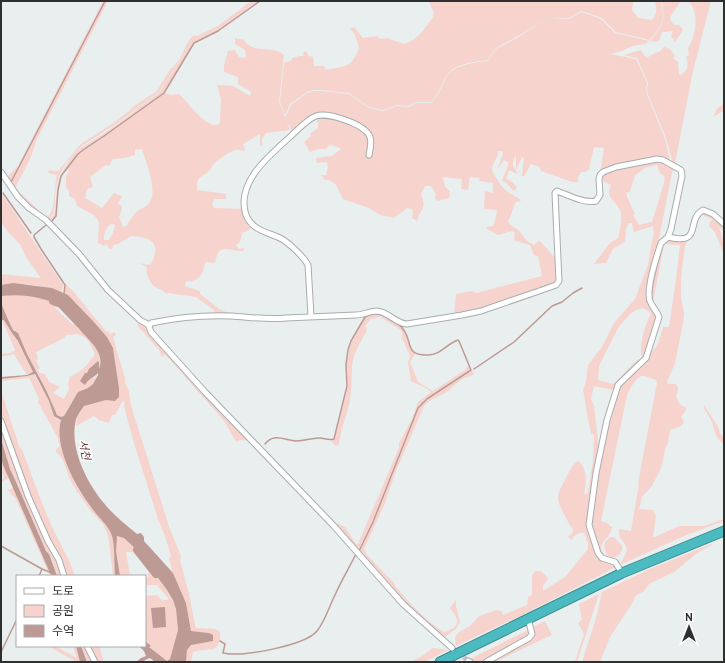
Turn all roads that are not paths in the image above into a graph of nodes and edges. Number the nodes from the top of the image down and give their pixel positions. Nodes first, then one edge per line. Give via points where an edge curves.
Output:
1 (369, 155) dead end
2 (1, 172) edge
3 (724, 224) edge
4 (668, 237) junction
5 (311, 316) junction
6 (149, 325) junction
7 (1, 421) edge
8 (724, 531) edge
9 (622, 573) junction
10 (64, 575) edge
11 (528, 619) junction
12 (88, 647) edge
13 (452, 648) tunnel mouth
14 (95, 662) edge
15 (440, 662) edge
16 (486, 662) edge

1 - 5 street via 371,141 366,132 337,117 316,116 270,154 248,186 245,208 251,224 281,238 308,265
2 - 6 street via 18,197 46,220 79,254 108,290 140,320
3 - 4 street via 703,210 698,214 693,231 686,239
4 - 5 street via 681,182 681,170 657,159 616,167 600,175 600,195 596,201 591,203 557,191 555,193 560,274 556,285 482,311 408,324 402,324 377,311
4 - 9 street via 659,248 649,290 650,300 659,317 646,358 615,390 596,473 590,518 591,533 598,553 602,558 615,562
5 - 6 street via 261,319 207,317 165,320
6 - 13 street via 151,332 205,392 333,525 403,604
7 - 10 street via 28,496
8 - 9 highway
9 - 11 highway
11 - 15 highway
11 - 16 street via 532,634 529,638
12 - 14 street

